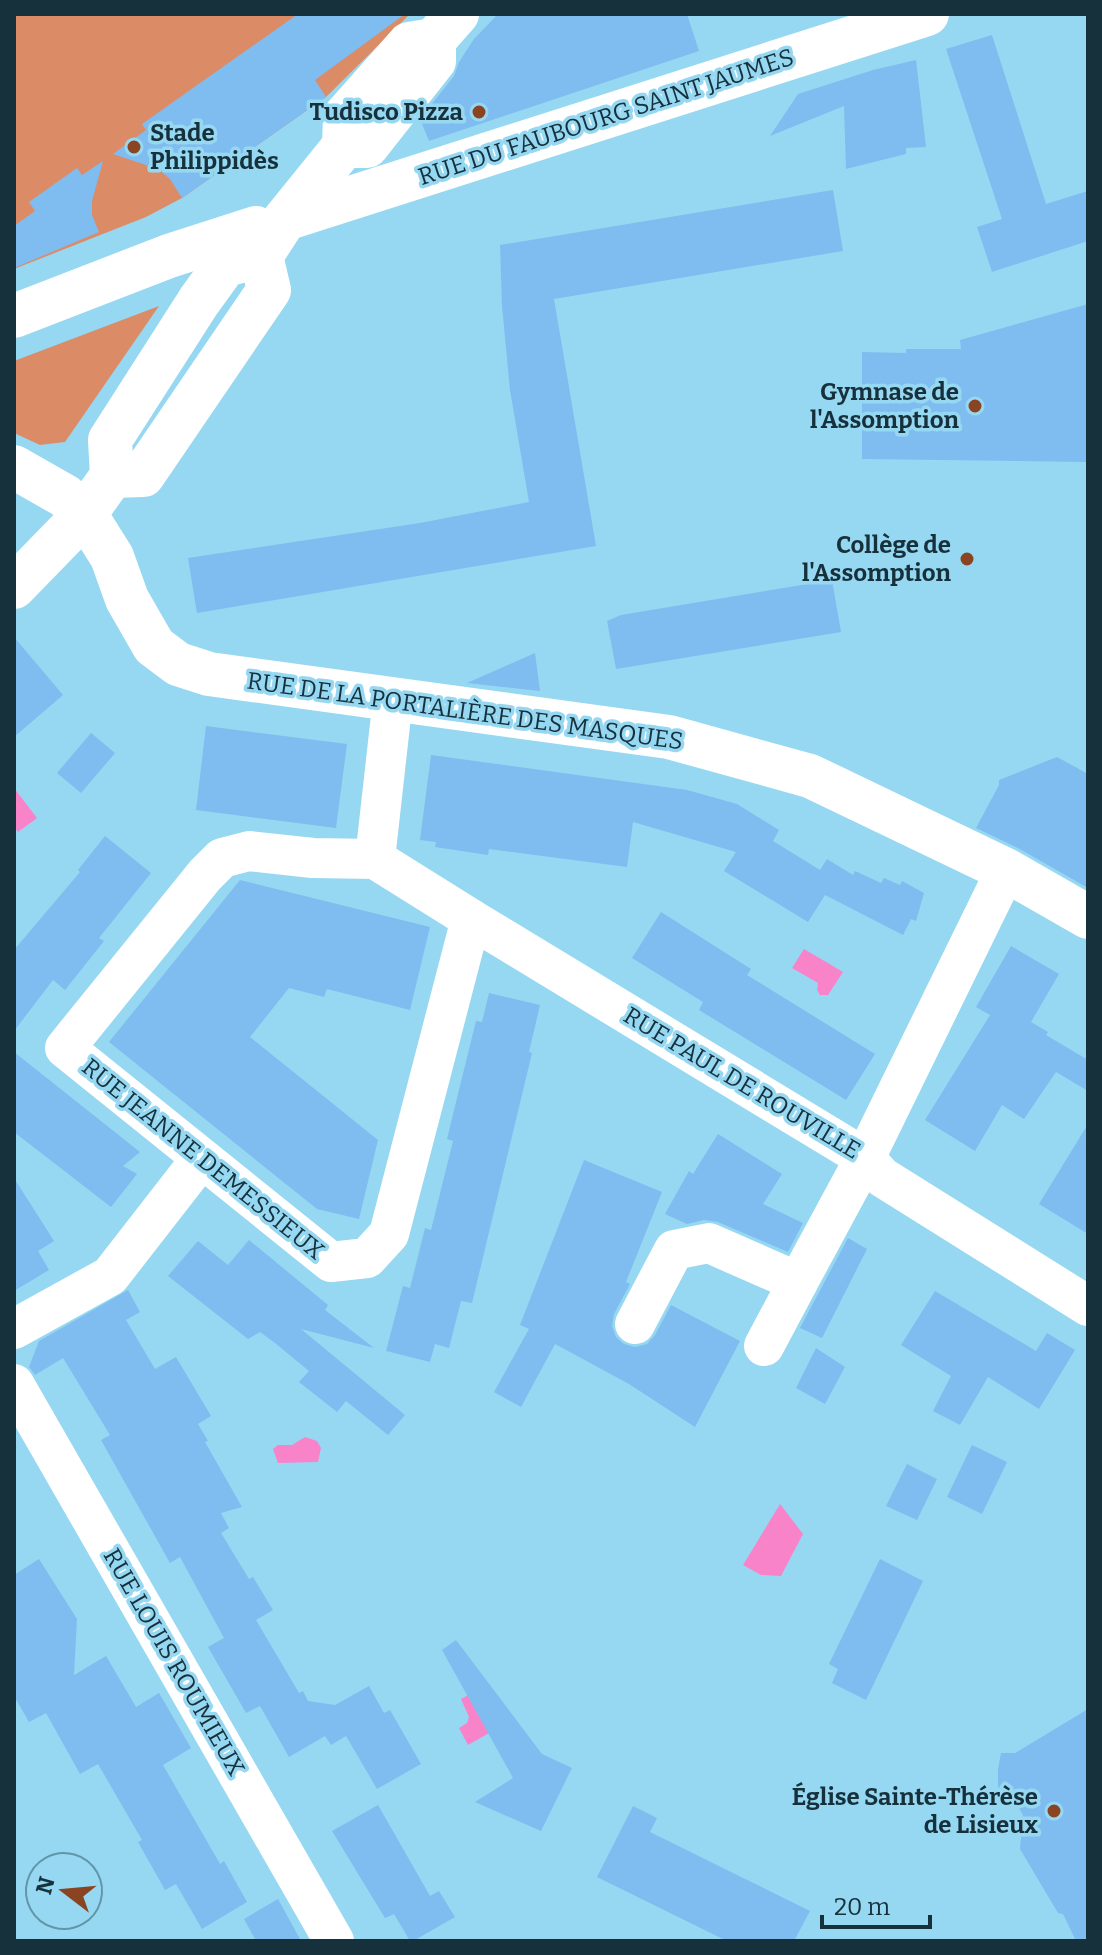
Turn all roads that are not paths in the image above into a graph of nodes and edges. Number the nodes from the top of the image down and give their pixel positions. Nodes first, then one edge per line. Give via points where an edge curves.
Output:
1 (927, 14) edge
2 (446, 27) edge
3 (285, 219) junction
4 (14, 316) edge
5 (14, 467) edge
6 (85, 514) junction
7 (14, 587) edge
8 (393, 698) junction
9 (375, 859) junction
10 (1006, 870) junction
11 (1088, 917) edge
12 (471, 919) junction
13 (865, 1158) junction
14 (201, 1159) junction
15 (798, 1282) junction
16 (1088, 1306) edge
17 (635, 1324) dead end
18 (14, 1329) edge
19 (764, 1346) dead end
20 (14, 1384) edge
21 (334, 1941) edge

1 - 3 street, RUE DU FAUBOURG SAINT JAUMES
2 - 3 street via 434,61 367,146 344,146
3 - 4 street, RUE DU FAUBOURG SAINT JAUMES via 169,256
3 - 6 street via 261,256 269,290 143,475 112,476
5 - 6 street, RUE DE LA PORTALIÈRE DES MASQUES
6 - 7 street
6 - 8 street, RUE DE LA PORTALIÈRE DES MASQUES via 112,557 127,599 154,646 178,664 209,674
8 - 9 street
8 - 10 street, RUE DE LA PORTALIÈRE DES MASQUES via 669,737 796,772
9 - 12 street
9 - 14 street, RUE JEANNE DEMESSIEUX via 249,851 222,858 65,1048
10 - 11 street, RUE DE LA PORTALIÈRE DES MASQUES
10 - 13 street
12 - 13 street, RUE PAUL DE ROUVILLE
12 - 14 street, RUE JEANNE DEMESSIEUX via 389,1234 367,1258 331,1262
13 - 15 street
13 - 16 street, RUE PAUL DE ROUVILLE via 882,1177
14 - 18 street via 110,1276
15 - 17 street via 709,1243 674,1250
15 - 19 street
20 - 21 street, RUE LOUIS ROUMIEUX

